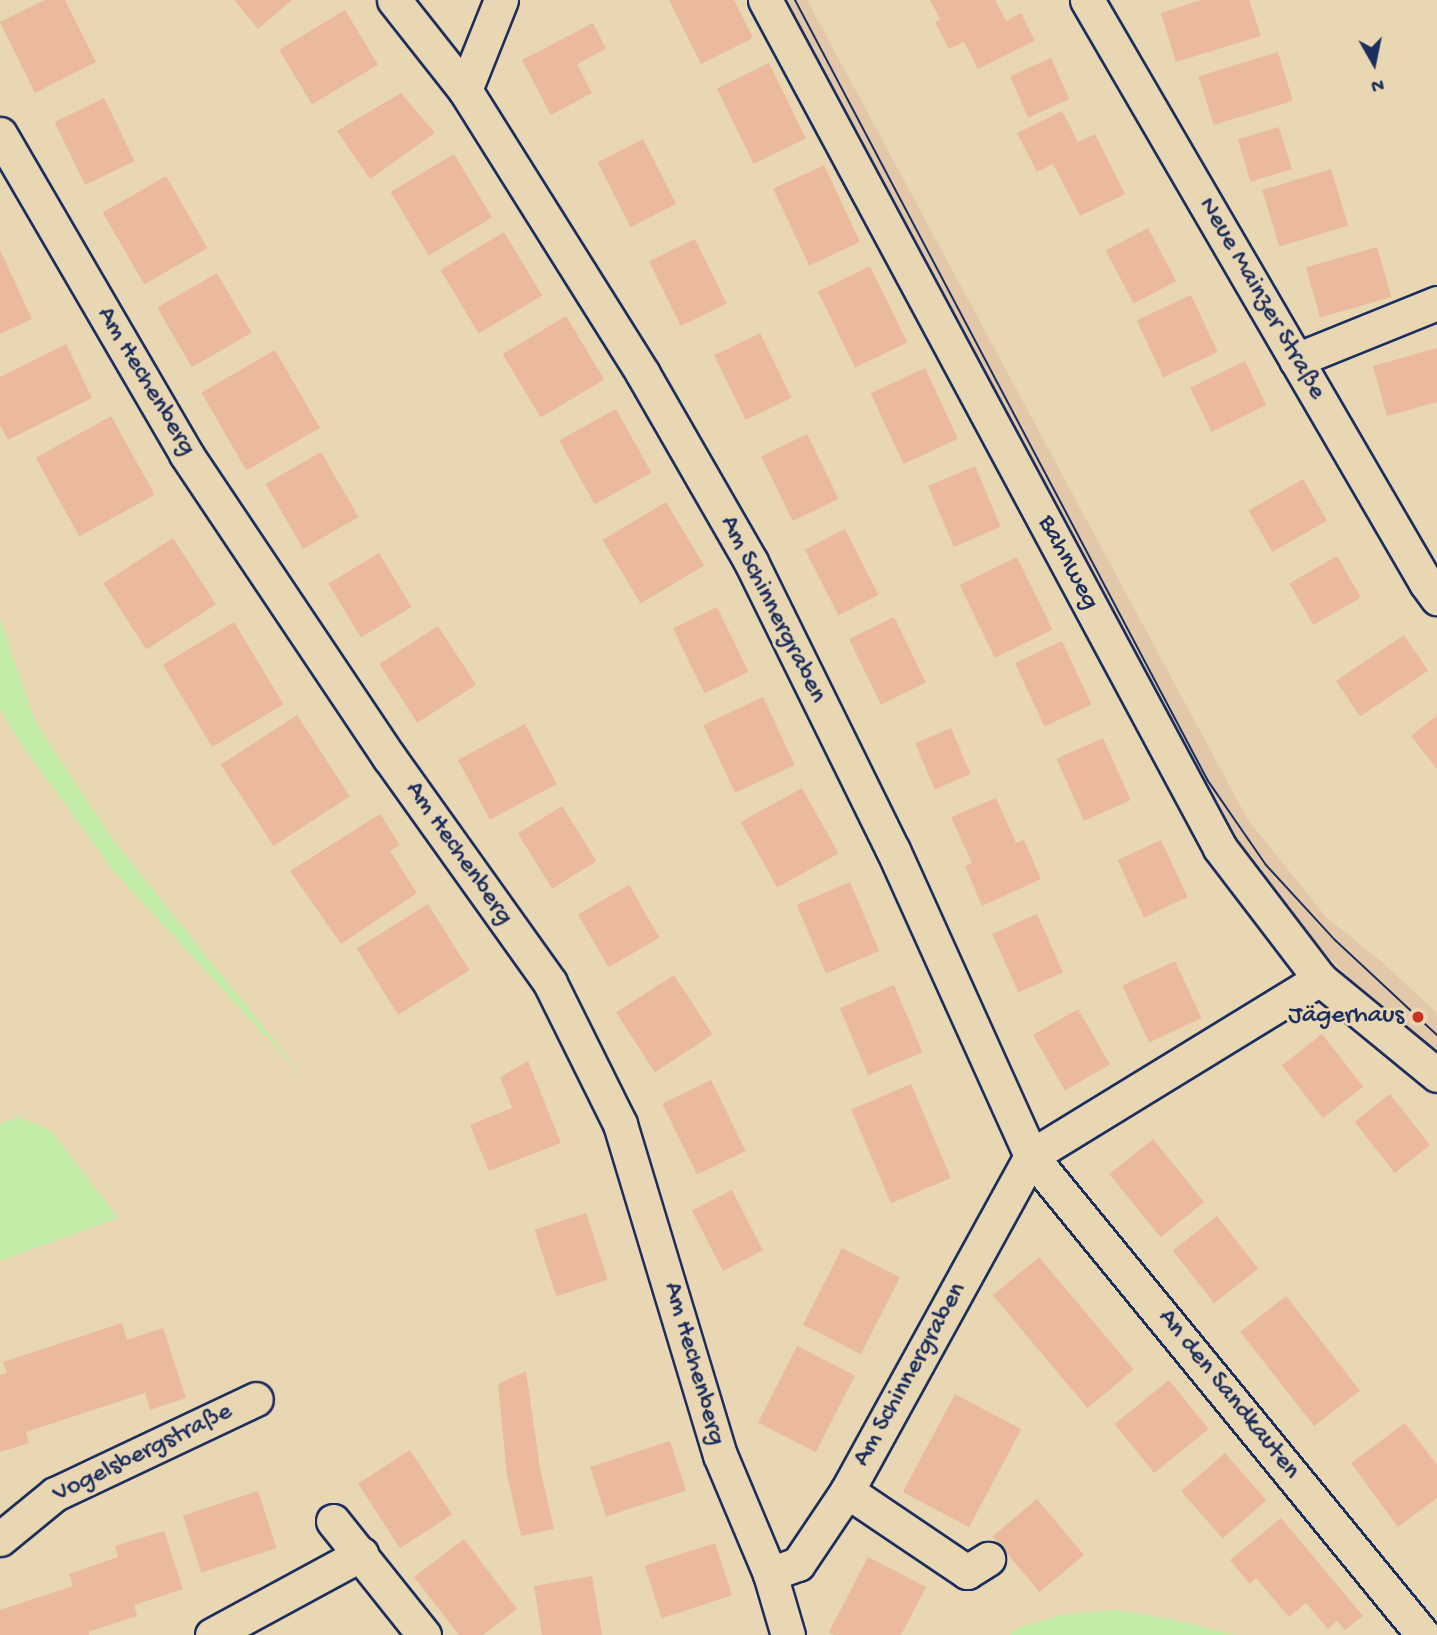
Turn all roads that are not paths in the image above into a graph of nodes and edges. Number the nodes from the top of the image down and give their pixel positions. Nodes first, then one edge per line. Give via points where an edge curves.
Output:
1 (394, 0) edge
2 (501, 0) edge
3 (765, 0) edge
4 (1087, 0) edge
5 (465, 90) junction
6 (0, 134) edge
7 (1437, 303) edge
8 (1296, 360) junction
9 (1437, 598) edge
10 (1320, 979) junction
11 (1437, 1075) edge
12 (1031, 1156) junction
13 (256, 1399) dead end
14 (847, 1491) junction
15 (333, 1521) dead end
16 (0, 1539) edge
17 (361, 1554) junction
18 (988, 1559) dead end
19 (770, 1574) junction
20 (212, 1635) edge
21 (424, 1635) edge
22 (788, 1635) edge
23 (1423, 1635) edge

1 - 5 street, Am Schinnergraben
2 - 5 street
3 - 10 street, Bahnweg via 1220,848
4 - 8 street, Neue Mainzer Straße
5 - 12 street, Am Schinnergraben via 643,374 751,562 893,850
6 - 19 street, Am Hechenberg via 186,454 389,757 550,983 620,1124 720,1455
7 - 8 street
8 - 9 street, Neue Mainzer Straße
10 - 11 street, Bahnweg
10 - 12 street, Am Schinnergraben
12 - 14 street, Am Schinnergraben
12 - 23 street, An den Sandkauten
13 - 16 street, Vogelsbergstraße via 55,1494
14 - 18 street via 967,1572
14 - 19 street, Am Schinnergraben via 798,1564
15 - 17 street
17 - 20 street
17 - 21 street
19 - 22 street, Am Hechenberg

